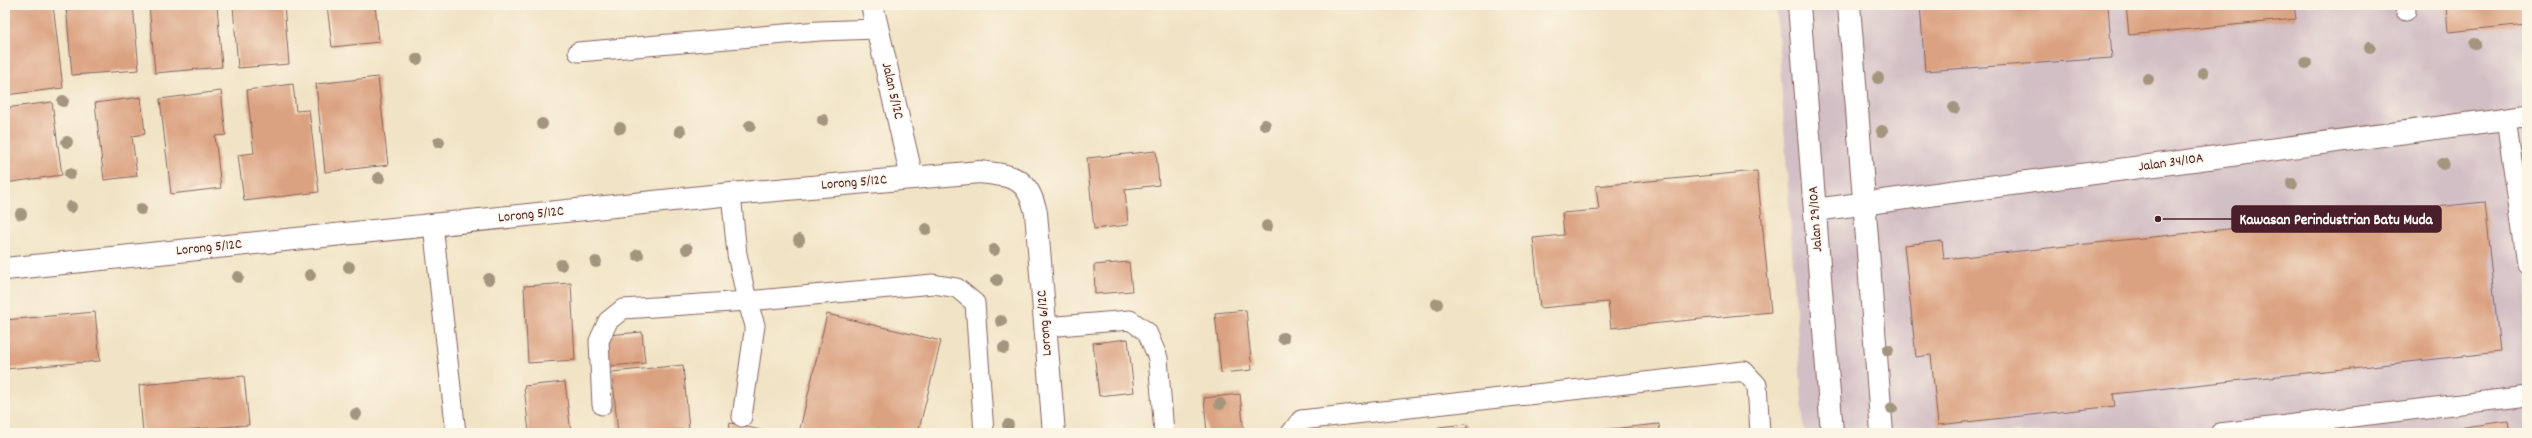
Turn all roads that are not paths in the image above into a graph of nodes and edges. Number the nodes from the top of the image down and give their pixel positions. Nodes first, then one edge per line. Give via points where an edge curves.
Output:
1 (872, 5) edge
2 (1799, 5) edge
3 (1849, 5) edge
4 (877, 29) junction
5 (578, 52) dead end
6 (2527, 116) edge
7 (2506, 119) junction
8 (912, 178) junction
9 (731, 194) junction
10 (1865, 204) junction
11 (1815, 210) junction
12 (1036, 213) joint
13 (433, 225) junction
14 (2527, 264) edge
15 (5, 269) edge
16 (748, 301) junction
17 (1046, 327) junction
18 (2527, 396) edge
19 (602, 405) dead end
20 (742, 417) dead end
21 (456, 433) edge
22 (984, 433) edge
23 (1054, 433) edge
24 (1164, 433) edge
25 (1291, 433) edge
26 (1760, 433) edge
27 (1832, 433) edge
28 (1882, 433) edge
29 (2220, 433) edge

1 - 4 street, Jalan 5/12C
2 - 11 street, Jalan 29/10A
3 - 10 street
4 - 5 lane via 820,31
4 - 8 street, Jalan 5/12C
6 - 7 street, Jalan 34/10A
7 - 10 street, Jalan 34/10A
7 - 14 lane
8 - 9 street, Lorong 5/12C
8 - 12 street, Lorong 5/12C via 980,172 1003,175 1021,181 1032,194
9 - 13 street, Lorong 5/12C
9 - 16 lane via 737,254
10 - 11 street, Jalan 34/10A
10 - 28 street
11 - 27 street, Jalan 29/10A
12 - 17 street, Lorong 6/12C
13 - 15 street, Lorong 5/12C
13 - 21 lane
16 - 19 lane via 623,309 608,321 599,341
16 - 20 lane via 755,325
16 - 22 lane via 933,284 957,288 975,302
17 - 23 street, Lorong 6/12C
17 - 24 lane via 1130,320 1147,332 1158,358
18 - 29 lane
25 - 26 lane via 1301,420 1744,371 1757,385

